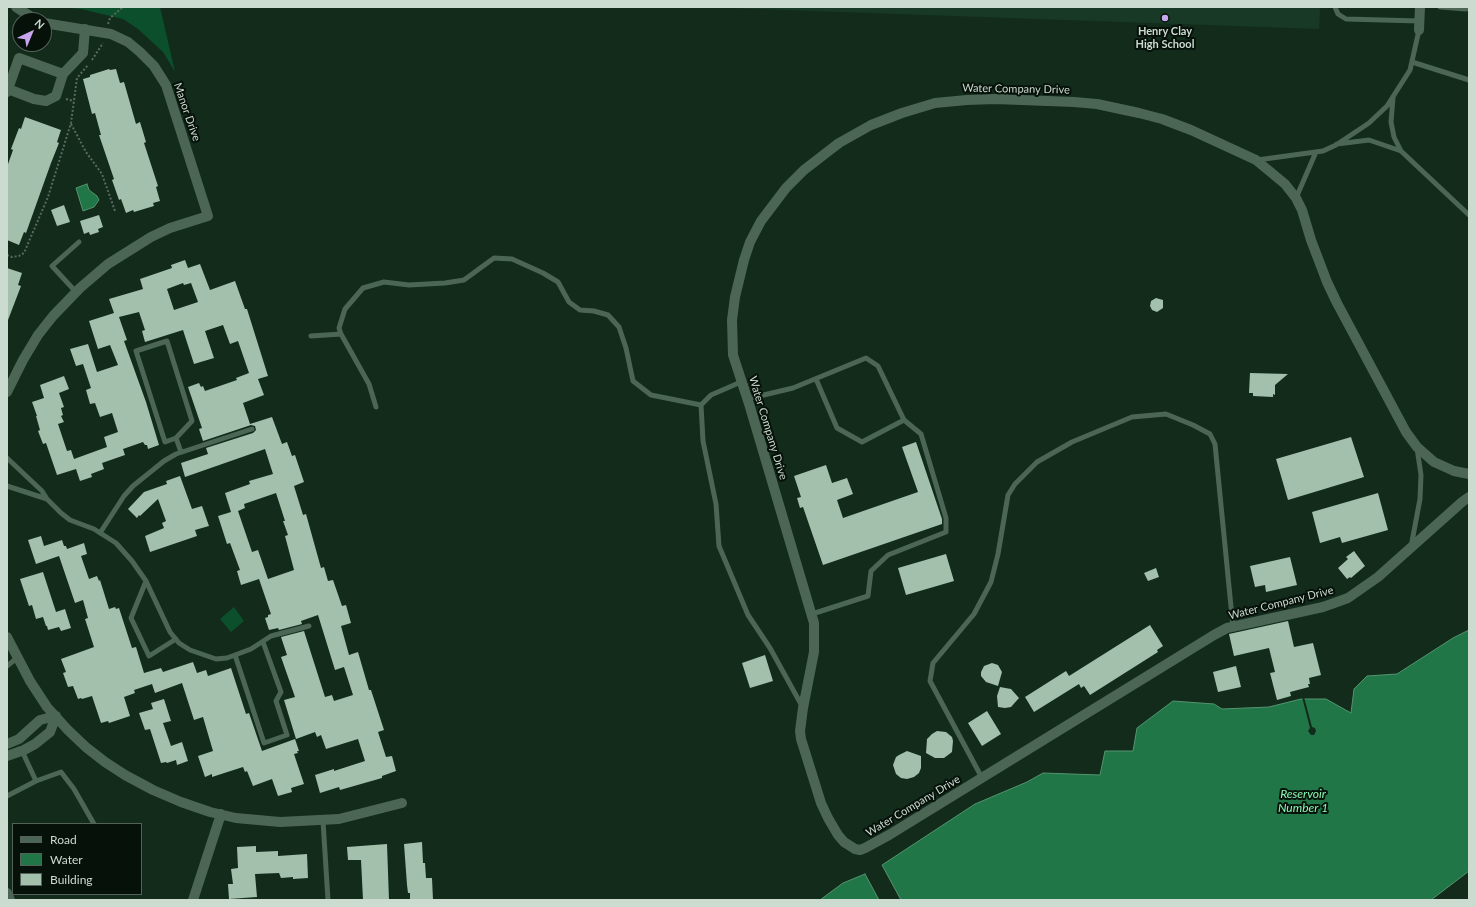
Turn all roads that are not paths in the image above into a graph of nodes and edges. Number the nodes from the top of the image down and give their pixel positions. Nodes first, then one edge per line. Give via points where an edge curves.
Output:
1 (1336, 7) edge
2 (1420, 7) edge
3 (1440, 7) edge
4 (1469, 8) edge
5 (52, 24) edge
6 (1419, 25) junction
7 (85, 29) junction
8 (1412, 62) junction
9 (63, 74) junction
10 (1469, 80) edge
11 (8, 90) edge
12 (1393, 97) junction
13 (1336, 144) junction
14 (1401, 151) junction
15 (1316, 152) junction
16 (1256, 160) junction
17 (1296, 198) junction
18 (1469, 215) edge
19 (79, 242) dead end
20 (76, 292) junction
21 (341, 334) junction
22 (312, 336) dead end
23 (816, 379) junction
24 (741, 382) junction
25 (7, 392) edge
26 (747, 399) junction
27 (701, 405) junction
28 (376, 407) dead end
29 (904, 420) junction
30 (252, 429) dead end
31 (176, 438) junction
32 (1417, 447) junction
33 (181, 452) junction
34 (7, 458) edge
35 (1469, 474) edge
36 (7, 486) edge
37 (1469, 497) edge
38 (47, 499) junction
39 (100, 533) junction
40 (1410, 548) junction
41 (146, 581) junction
42 (812, 614) junction
43 (309, 626) dead end
44 (1233, 627) junction
45 (7, 637) edge
46 (176, 639) junction
47 (263, 642) junction
48 (234, 655) junction
49 (17, 658) junction
50 (7, 666) edge
51 (803, 708) junction
52 (56, 716) junction
53 (7, 744) edge
54 (22, 751) junction
55 (7, 756) edge
56 (982, 778) junction
57 (36, 781) junction
58 (7, 796) edge
59 (402, 803) dead end
60 (221, 814) junction
61 (323, 821) junction
62 (93, 823) edge
63 (7, 893) edge
64 (10, 900) edge
65 (193, 900) edge
66 (328, 900) edge

1 - 6 lane via 1338,14 1346,19
2 - 6 street
3 - 4 lane
5 - 7 street, Manor Drive
6 - 8 lane
7 - 9 street via 83,53
7 - 20 street, Manor Drive via 111,34 128,42 160,75 166,85 208,216 170,228 128,251 108,264
8 - 10 lane
8 - 12 lane via 1410,70
9 - 11 street via 56,96 46,101
9 - 11 street via 19,58
12 - 13 lane via 1368,123
12 - 14 lane via 1391,122 1394,137
13 - 14 lane via 1369,140
13 - 15 lane
14 - 18 lane
15 - 16 lane
15 - 17 lane
16 - 17 street, Water Company Drive via 1285,184
16 - 24 street, Water Company Drive via 1162,119 1097,104 967,100 935,104 886,118 839,143 804,170 786,188 761,221 744,260 732,320 733,355
17 - 32 street, Water Company Drive via 1337,303 1406,432
19 - 20 lane via 52,266
20 - 25 street via 38,335
21 - 22 lane
21 - 27 lane via 339,328 345,309 364,288 384,282 410,285 464,280 494,258 512,259 558,282 569,302 580,310 608,315 619,327 633,381 652,395
21 - 28 lane via 369,384
23 - 26 lane via 793,388
23 - 29 lane via 866,358 878,366
23 - 29 lane via 837,428 862,442
24 - 26 street, Water Company Drive
24 - 27 lane via 711,395
26 - 42 street, Water Company Drive
27 - 51 lane via 703,442 716,504 719,546 748,615 770,648
29 - 42 lane via 921,434 946,518 946,532 888,555 871,571 868,596
30 - 33 lane
31 - 31 lane via 165,442 136,351 167,341 192,421
31 - 33 lane
32 - 35 street, Water Company Drive via 1434,462 1454,471
32 - 40 lane via 1420,499
33 - 39 lane via 164,461 133,486
34 - 38 lane via 42,491
36 - 38 lane
37 - 40 street, Water Company Drive
38 - 39 lane via 70,520
39 - 41 lane via 116,543
40 - 44 street, Water Company Drive via 1378,577 1348,598 1323,607
41 - 46 lane via 170,632
41 - 46 lane via 131,618 149,656
42 - 51 street, Water Company Drive via 814,652
43 - 47 lane via 271,636
44 - 56 street, Water Company Drive via 1214,635
44 - 56 lane via 1214,444 1210,434 1166,414 1132,417 1072,442 1037,462 1015,484 1008,495 991,582 974,614 933,663 930,681
45 - 49 street
46 - 48 lane via 190,650 216,659
47 - 48 lane
47 - 48 lane via 281,692 276,700 287,735 264,743
49 - 50 lane
49 - 52 street via 30,681
51 - 56 street, Water Company Drive via 801,739 821,803 838,835 855,849 865,848
52 - 53 street via 40,720 19,739
52 - 54 street via 50,732
52 - 60 street via 86,748 125,775 181,802
54 - 55 street
54 - 57 lane
57 - 58 lane
57 - 62 lane via 61,772
59 - 61 street via 359,815
60 - 61 street via 266,821
60 - 65 street
61 - 66 lane
63 - 64 street

